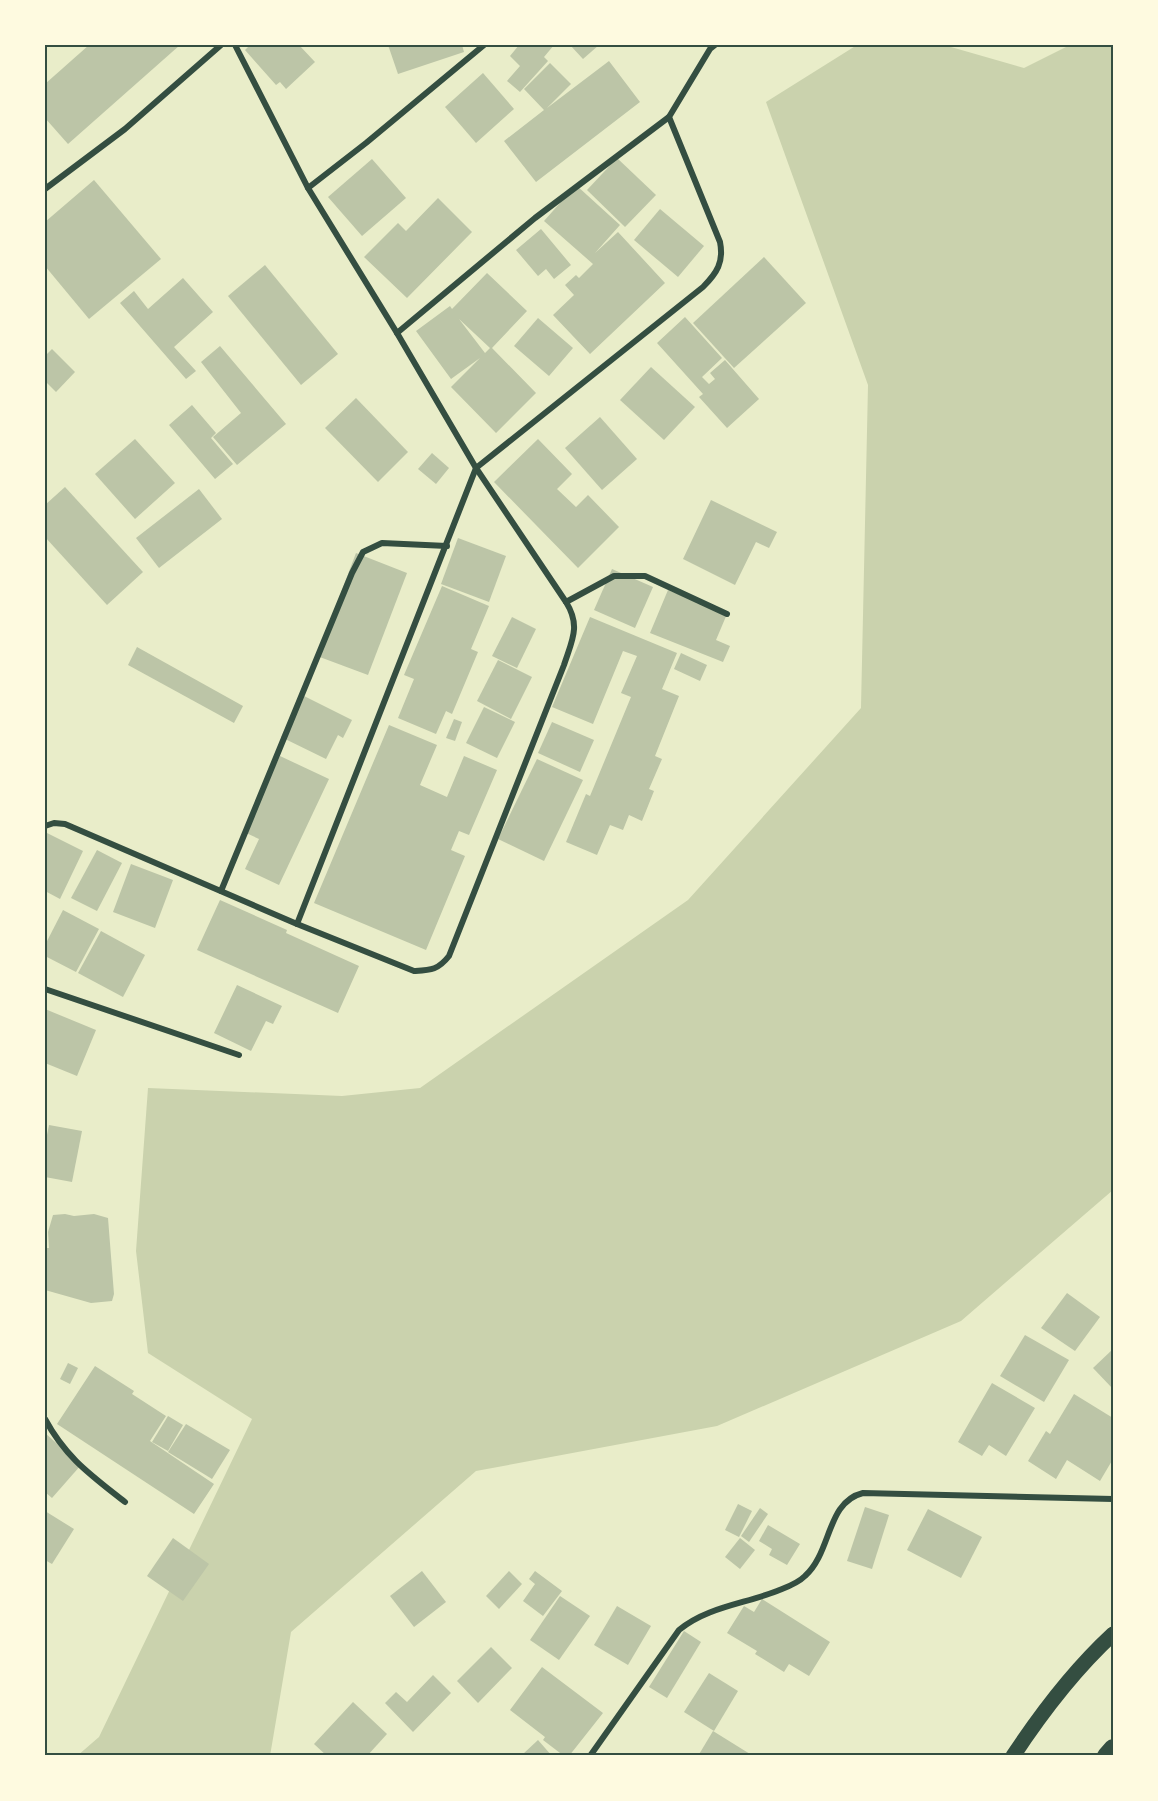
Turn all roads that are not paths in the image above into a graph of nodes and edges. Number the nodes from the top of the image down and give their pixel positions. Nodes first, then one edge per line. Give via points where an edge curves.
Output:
1 (221, 45) edge
2 (235, 45) edge
3 (484, 45) edge
4 (711, 46) edge
5 (669, 117) junction
6 (308, 188) junction
7 (45, 189) edge
8 (398, 333) junction
9 (476, 468) junction
10 (447, 546) junction
11 (566, 602) junction
12 (727, 614) dead end
13 (45, 826) edge
14 (221, 891) junction
15 (297, 924) junction
16 (45, 989) edge
17 (239, 1055) dead end
18 (45, 1419) edge
19 (1113, 1499) edge
20 (125, 1502) dead end
21 (1113, 1634) edge
22 (1113, 1748) edge
23 (590, 1756) edge
24 (1013, 1756) edge
25 (1106, 1756) edge

1 - 7 street via 125,129
2 - 6 street
3 - 6 street
4 - 5 street
5 - 8 street via 536,218
5 - 9 street via 720,242 722,253 717,274
6 - 8 street
8 - 9 street
9 - 10 street
9 - 11 street
10 - 14 street via 382,543 363,552
10 - 15 street
11 - 12 street via 614,576 645,576
11 - 15 street via 576,627 564,665 441,966 414,971
13 - 14 street via 66,824
14 - 15 street
16 - 17 street
18 - 20 street via 74,1461
19 - 23 street via 863,1493 852,1496 837,1513 817,1563 806,1576 765,1596 718,1609 679,1630
21 - 24 main road via 1065,1684
22 - 25 highway

